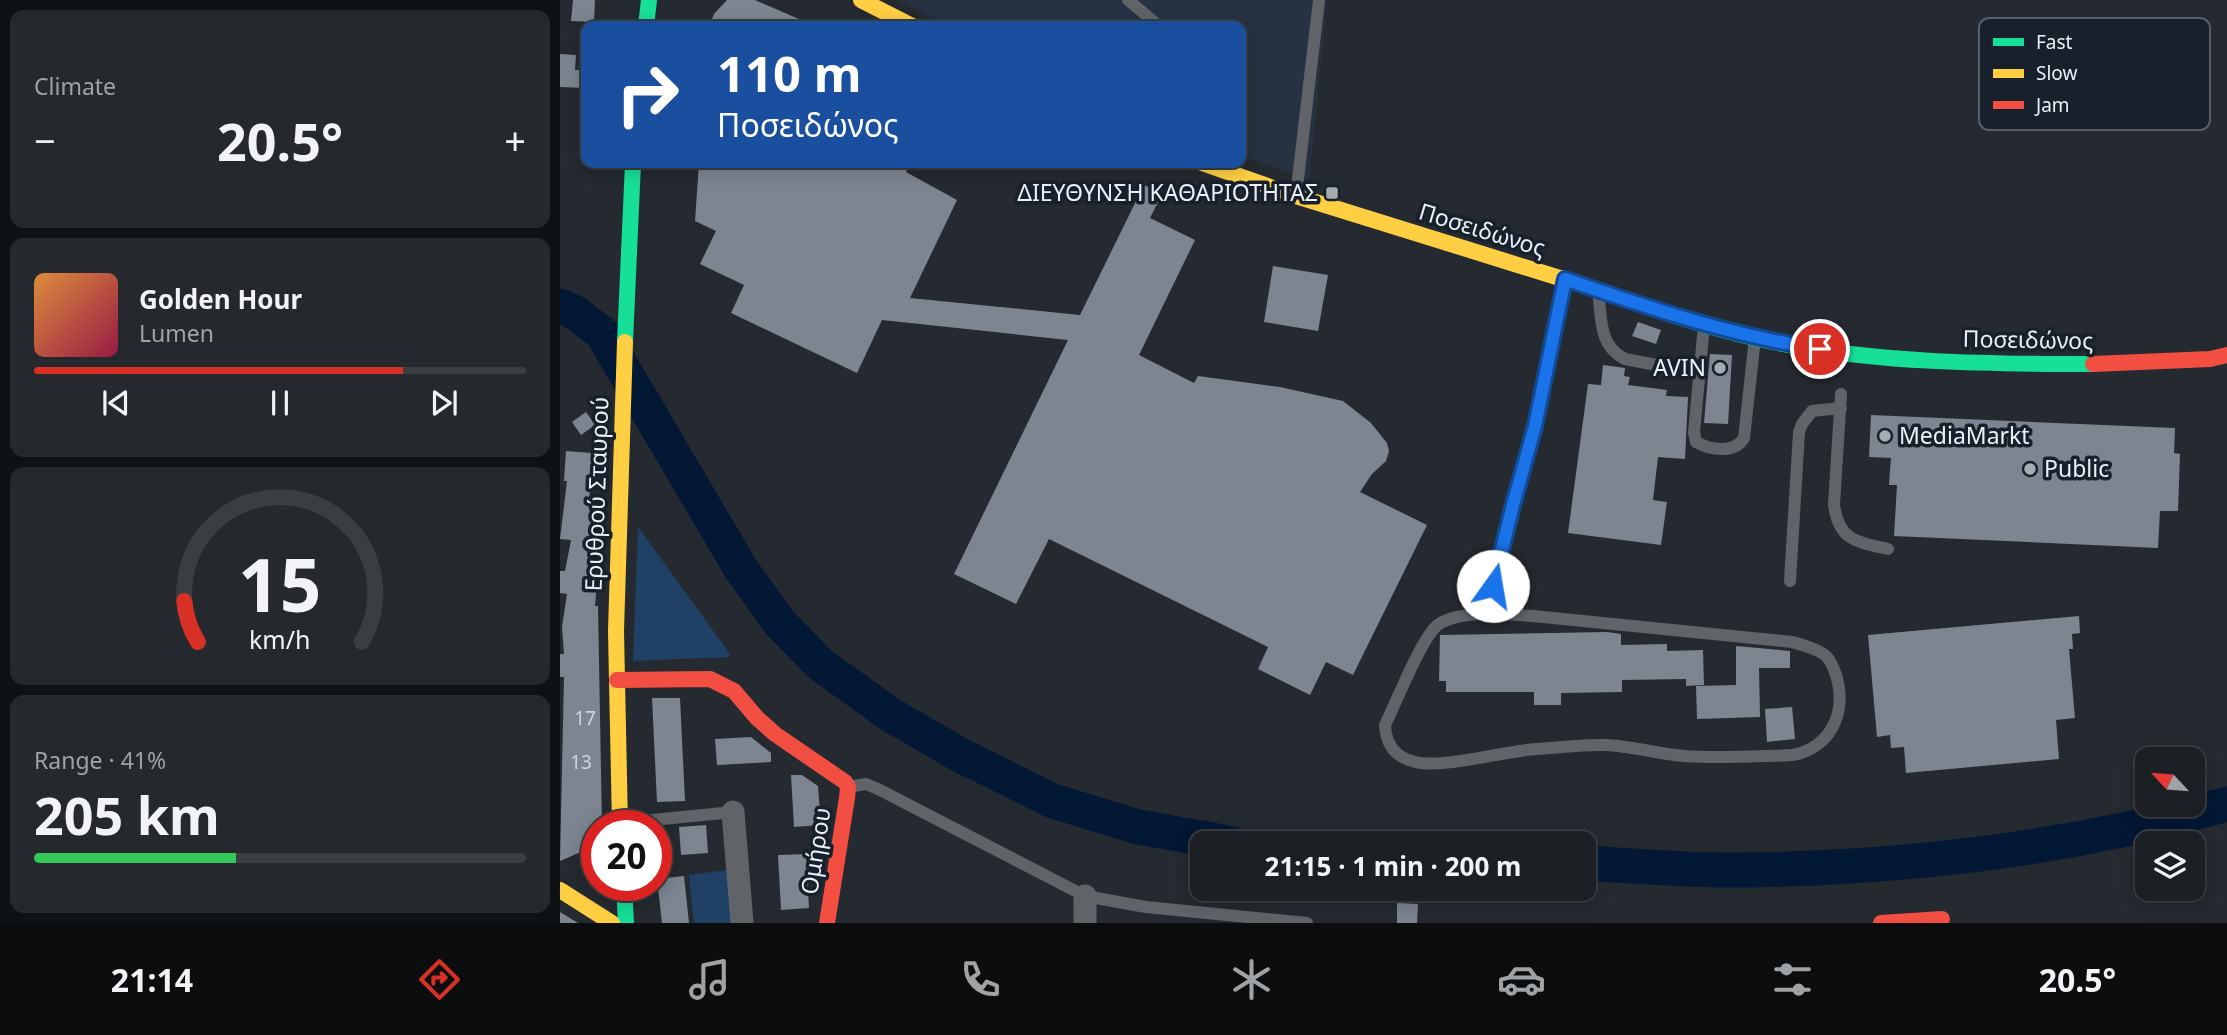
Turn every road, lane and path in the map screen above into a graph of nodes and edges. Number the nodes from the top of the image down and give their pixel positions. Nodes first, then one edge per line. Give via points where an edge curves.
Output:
1 (649, 0) edge
2 (861, 0) edge
3 (1128, 0) edge
4 (1319, 0) edge
5 (647, 21) edge
6 (902, 21) edge
7 (1153, 21) edge
8 (633, 168) edge
9 (1234, 168) edge
10 (1296, 196) junction
11 (1565, 279) junction
12 (1597, 290) junction
13 (1704, 325) junction
14 (1755, 338) junction
15 (2227, 355) edge
16 (2210, 359) junction
17 (2227, 362) edge
18 (1699, 373) junction
19 (1841, 394) dead end
20 (1841, 408) junction
21 (1888, 549) dead end
22 (1790, 581) dead end
23 (1487, 614) junction
24 (617, 680) junction
25 (848, 787) junction
26 (620, 810) edge
27 (733, 812) joint
28 (672, 818) edge
29 (560, 890) edge
30 (1085, 896) junction
31 (625, 901) edge
32 (1942, 919) dead end
33 (612, 923) edge
34 (626, 923) edge
35 (742, 923) edge
36 (827, 923) edge
37 (1086, 923) edge
38 (1307, 923) edge
39 (1881, 923) edge

1 - 5 street
2 - 6 street
3 - 7 lane
4 - 10 lane
8 - 24 street, Ερυθρού Σταυρού
9 - 10 street, Ποσειδώνος
10 - 11 street, Ποσειδώνος
11 - 12 street, Ποσειδώνος
11 - 23 lane via 1535,426
12 - 13 street, Ποσειδώνος
12 - 18 lane via 1605,339 1615,355
13 - 14 street, Ποσειδώνος
13 - 18 lane
14 - 16 street, Ποσειδώνος via 1872,356 1994,364
14 - 18 lane via 1740,445 1732,449 1696,442
15 - 16 street, Ποσειδώνος
16 - 17 street, Ποσειδώνος
19 - 20 lane
20 - 21 lane via 1836,521 1859,542
20 - 22 lane via 1812,411 1799,432
23 - 23 lane via 1792,642 1826,656 1839,685 1840,707 1828,733 1798,754 1724,758 1605,745 1515,751 1430,765 1402,757 1386,739 1385,725 1425,641 1435,626 1447,619
24 - 25 street via 718,682 734,691 775,734 842,778
24 - 26 street, Ερυθρού Σταυρού
25 - 30 lane via 866,784 878,789
25 - 36 street, Ομήρου
27 - 28 lane
27 - 35 street
29 - 33 street
30 - 37 street
30 - 38 lane via 1146,907
31 - 34 street
32 - 39 street

